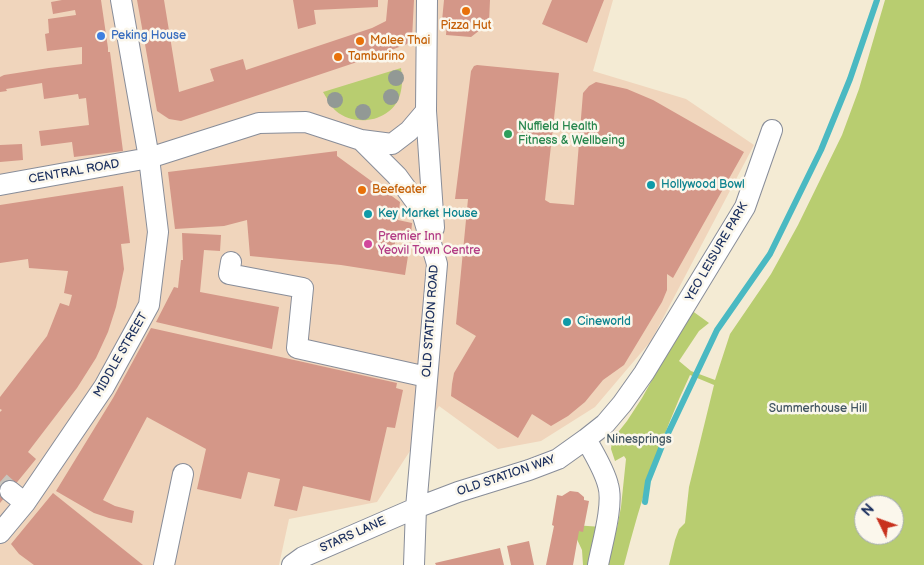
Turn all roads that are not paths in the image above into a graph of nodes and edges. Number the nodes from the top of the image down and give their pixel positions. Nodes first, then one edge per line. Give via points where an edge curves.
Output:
1 (122, 0) edge
2 (427, 0) edge
3 (426, 111) junction
4 (772, 130) dead end
5 (361, 140) junction
6 (149, 158) junction
7 (0, 185) edge
8 (231, 262) dead end
9 (437, 264) junction
10 (680, 316) joint
11 (427, 378) junction
12 (586, 439) junction
13 (183, 474) dead end
14 (10, 490) tunnel mouth
15 (25, 503) junction
16 (416, 508) junction
17 (0, 533) edge
18 (164, 565) edge
19 (292, 565) edge
20 (414, 565) edge
21 (598, 565) edge

1 - 6 street, MIDDLE STREET
2 - 3 street
3 - 5 street via 409,131 392,144
3 - 9 street
4 - 10 street, YEO LEISURE PARK via 745,207
5 - 6 street, OLD STATION ROAD via 306,122 259,123
5 - 9 street, OLD STATION ROAD via 397,176 421,209
6 - 7 street, CENTRAL ROAD
6 - 15 street, MIDDLE STREET via 158,232 149,305 104,387
8 - 11 street via 229,274 303,288 296,348
9 - 11 street, OLD STATION ROAD
10 - 12 street, OLD STATION WAY via 622,404
11 - 16 street, OLD STATION ROAD
12 - 16 street, OLD STATION WAY via 558,459
12 - 21 street via 609,486 608,513
13 - 18 street
14 - 15 street
15 - 17 street, MIDDLE STREET
16 - 19 street, STARS LANE via 303,557
16 - 20 street, OLD STATION ROAD

